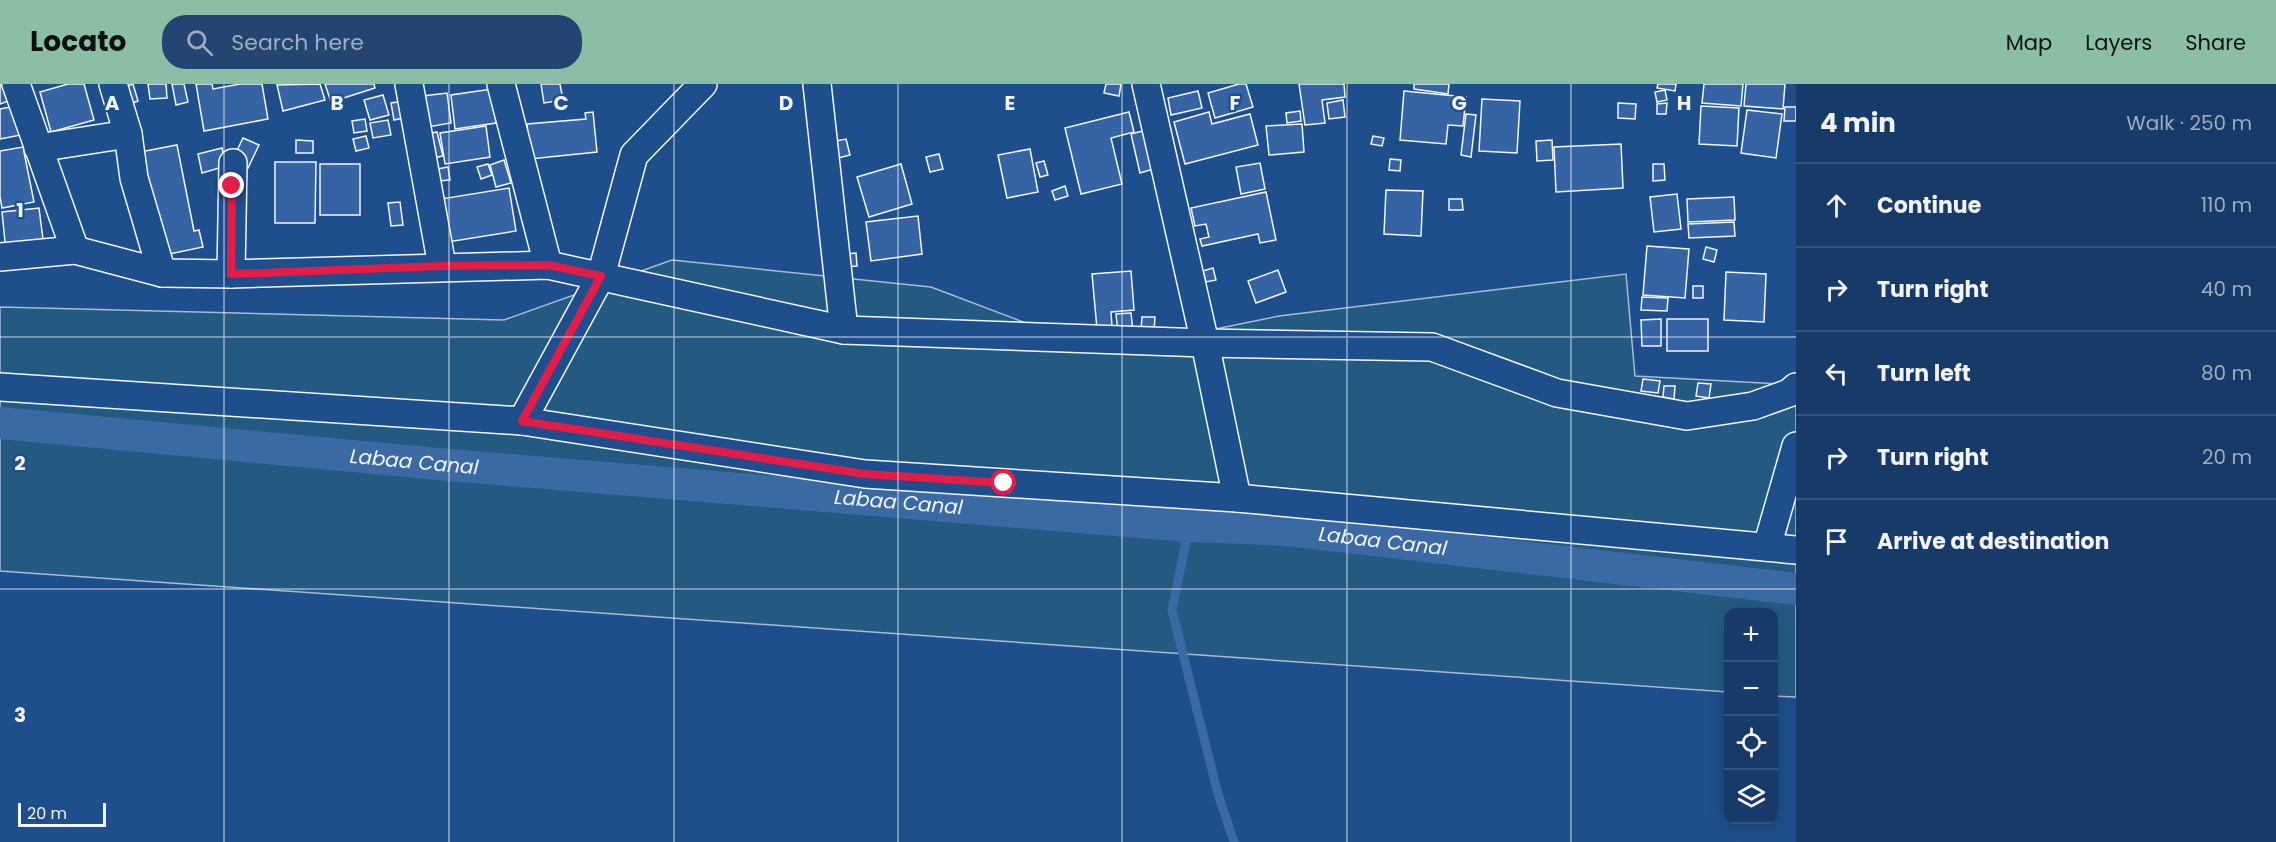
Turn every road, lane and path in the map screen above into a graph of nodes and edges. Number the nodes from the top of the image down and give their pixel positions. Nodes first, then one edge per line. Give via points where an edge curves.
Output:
1 (16, 84) edge
2 (113, 84) edge
3 (409, 84) edge
4 (501, 84) edge
5 (703, 84) edge
6 (817, 84) edge
7 (1146, 84) edge
8 (128, 134) junction
9 (38, 148) junction
10 (233, 163) dead end
11 (75, 250) junction
12 (0, 257) edge
13 (548, 265) junction
14 (442, 266) junction
15 (162, 273) junction
16 (231, 274) junction
17 (601, 276) junction
18 (844, 330) junction
19 (1205, 343) junction
20 (0, 387) edge
21 (1796, 387) edge
22 (522, 421) junction
23 (1796, 446) edge
24 (1237, 498) junction
25 (1767, 547) junction
26 (1796, 550) edge

1 - 9 street
2 - 8 street
3 - 14 street
4 - 13 street
5 - 17 street via 634,155
6 - 18 street
7 - 19 street
8 - 9 street
8 - 15 street via 134,178
9 - 11 street
10 - 16 street
11 - 12 street
11 - 15 street
13 - 14 street
13 - 17 street
14 - 16 street
15 - 16 street
17 - 18 street
17 - 22 street
18 - 19 street
19 - 21 street via 1432,348 1557,393 1687,416 1754,406
19 - 24 street
20 - 22 street
22 - 24 street via 865,474
23 - 25 street
24 - 25 street
25 - 26 street

